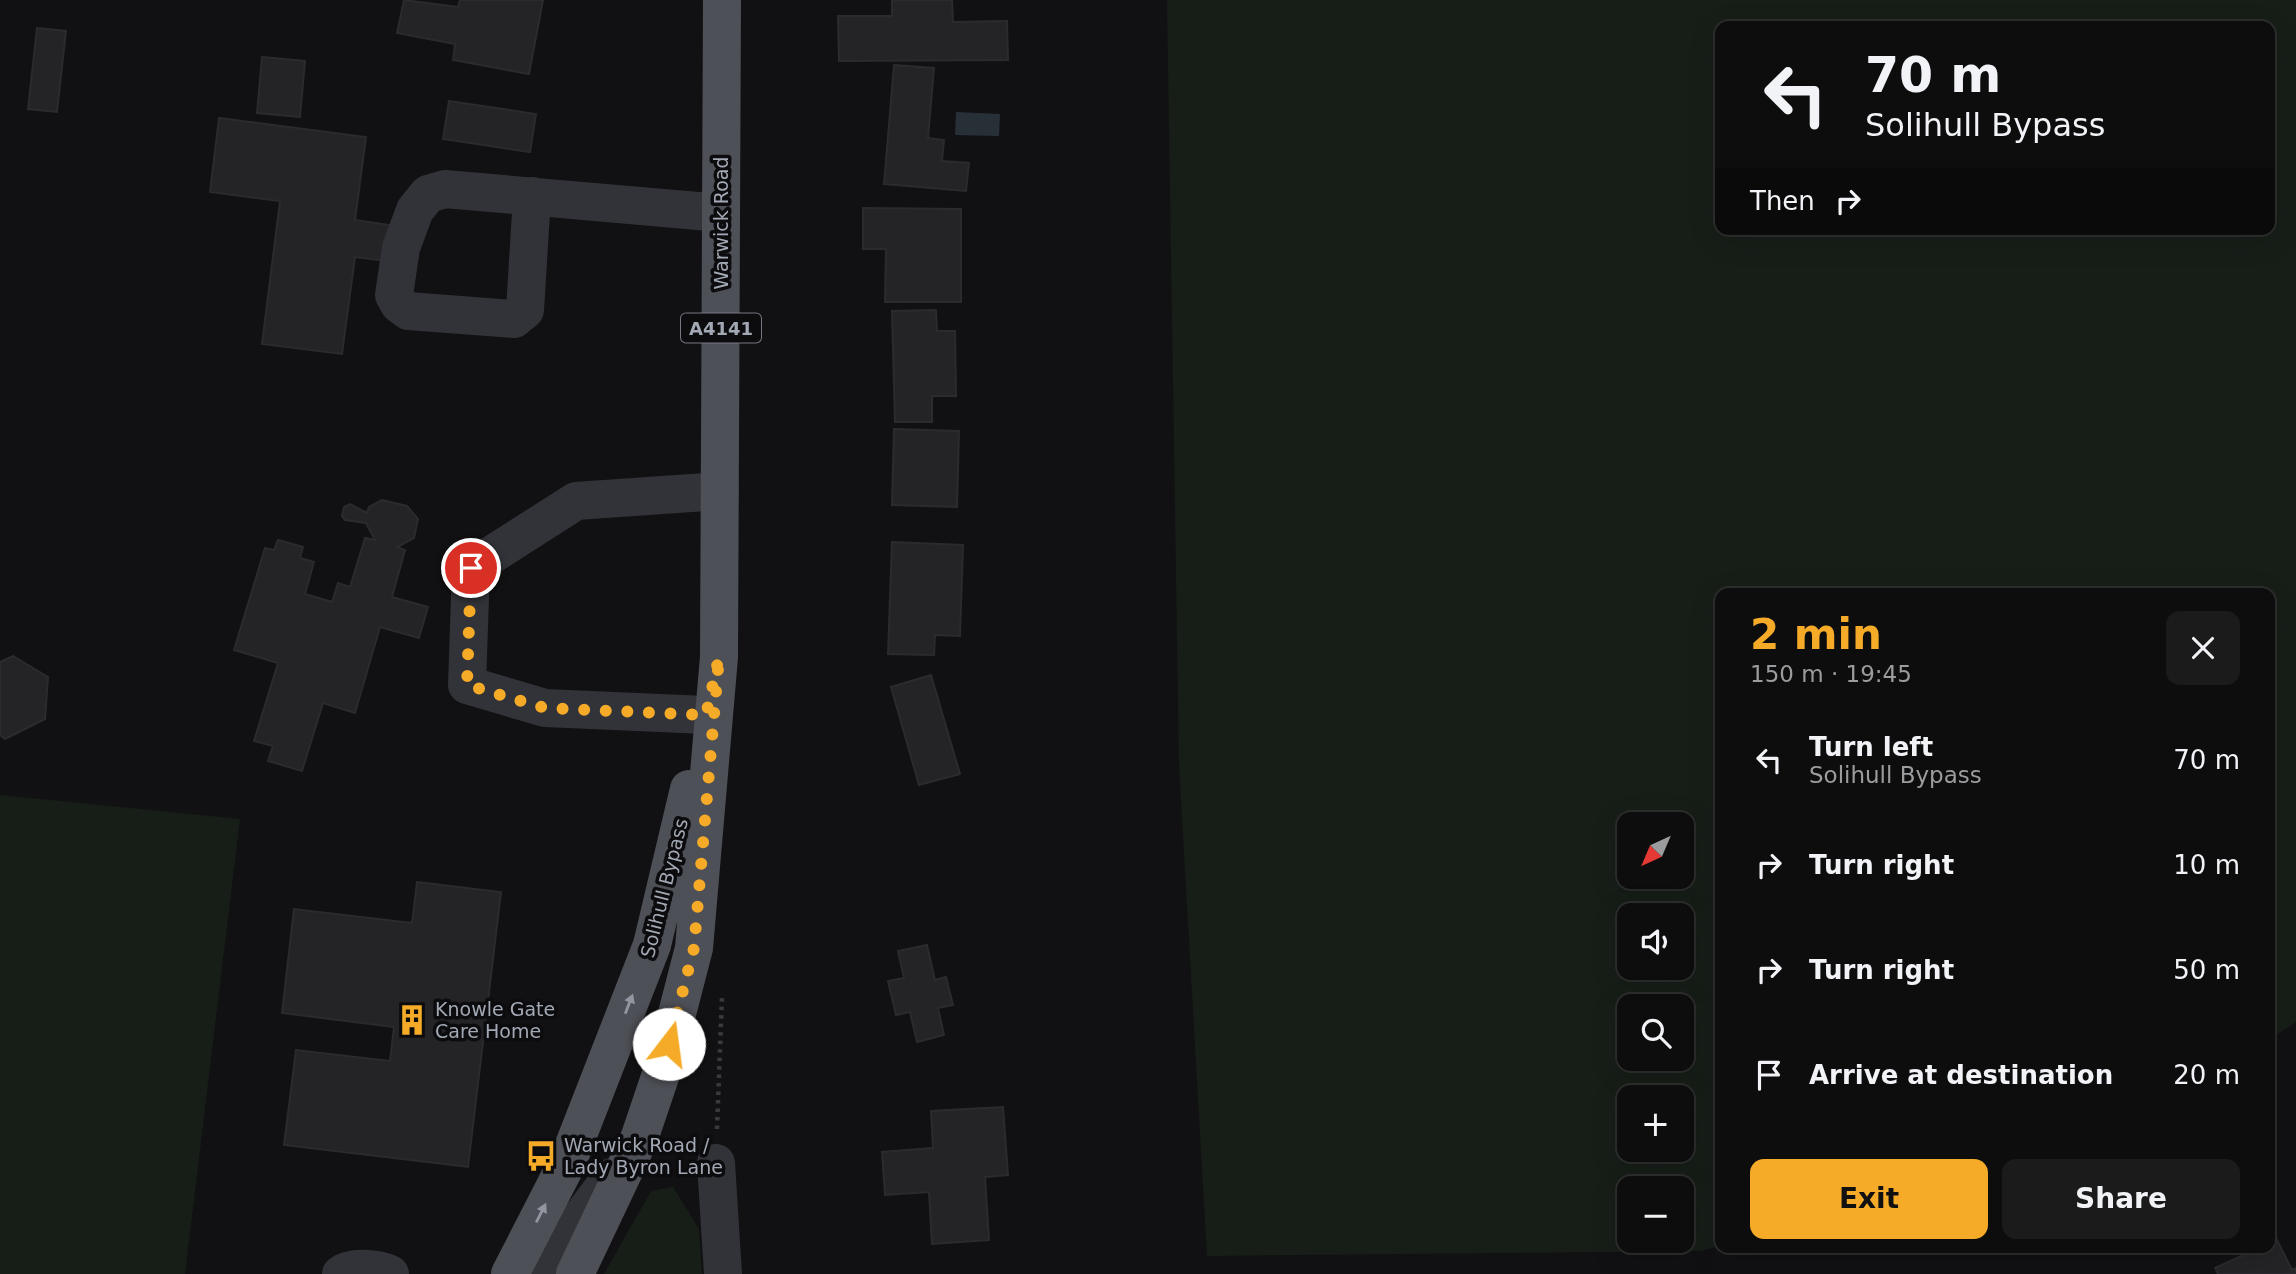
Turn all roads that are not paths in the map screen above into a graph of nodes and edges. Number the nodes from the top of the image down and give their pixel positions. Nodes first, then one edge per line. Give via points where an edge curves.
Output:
1 (722, 0) edge
2 (532, 196) dead end
3 (721, 213) junction
4 (720, 491) junction
5 (719, 657) junction
6 (706, 715) junction
7 (639, 1139) junction
8 (716, 1163) dead end
9 (341, 1274) edge
10 (390, 1274) edge
11 (510, 1274) edge
12 (545, 1274) edge
13 (575, 1274) edge
14 (723, 1274) edge

1 - 3 main road, Warwick Road / A4141
2 - 3 street
3 - 4 main road, Warwick Road / A4141
4 - 5 main road, Warwick Road / A4141
4 - 6 street via 576,501 471,568 467,685 545,708
5 - 6 main road, Solihull Bypass / A4141
5 - 7 main road, Solihull Bypass / A4141 via 694,948
11 -> 6 main road, Solihull Bypass / A4141 via 567,1163 652,945
7 - 12 street
7 - 13 main road, Solihull Bypass / A4141
8 - 14 street
9 - 10 street via 381,1270

